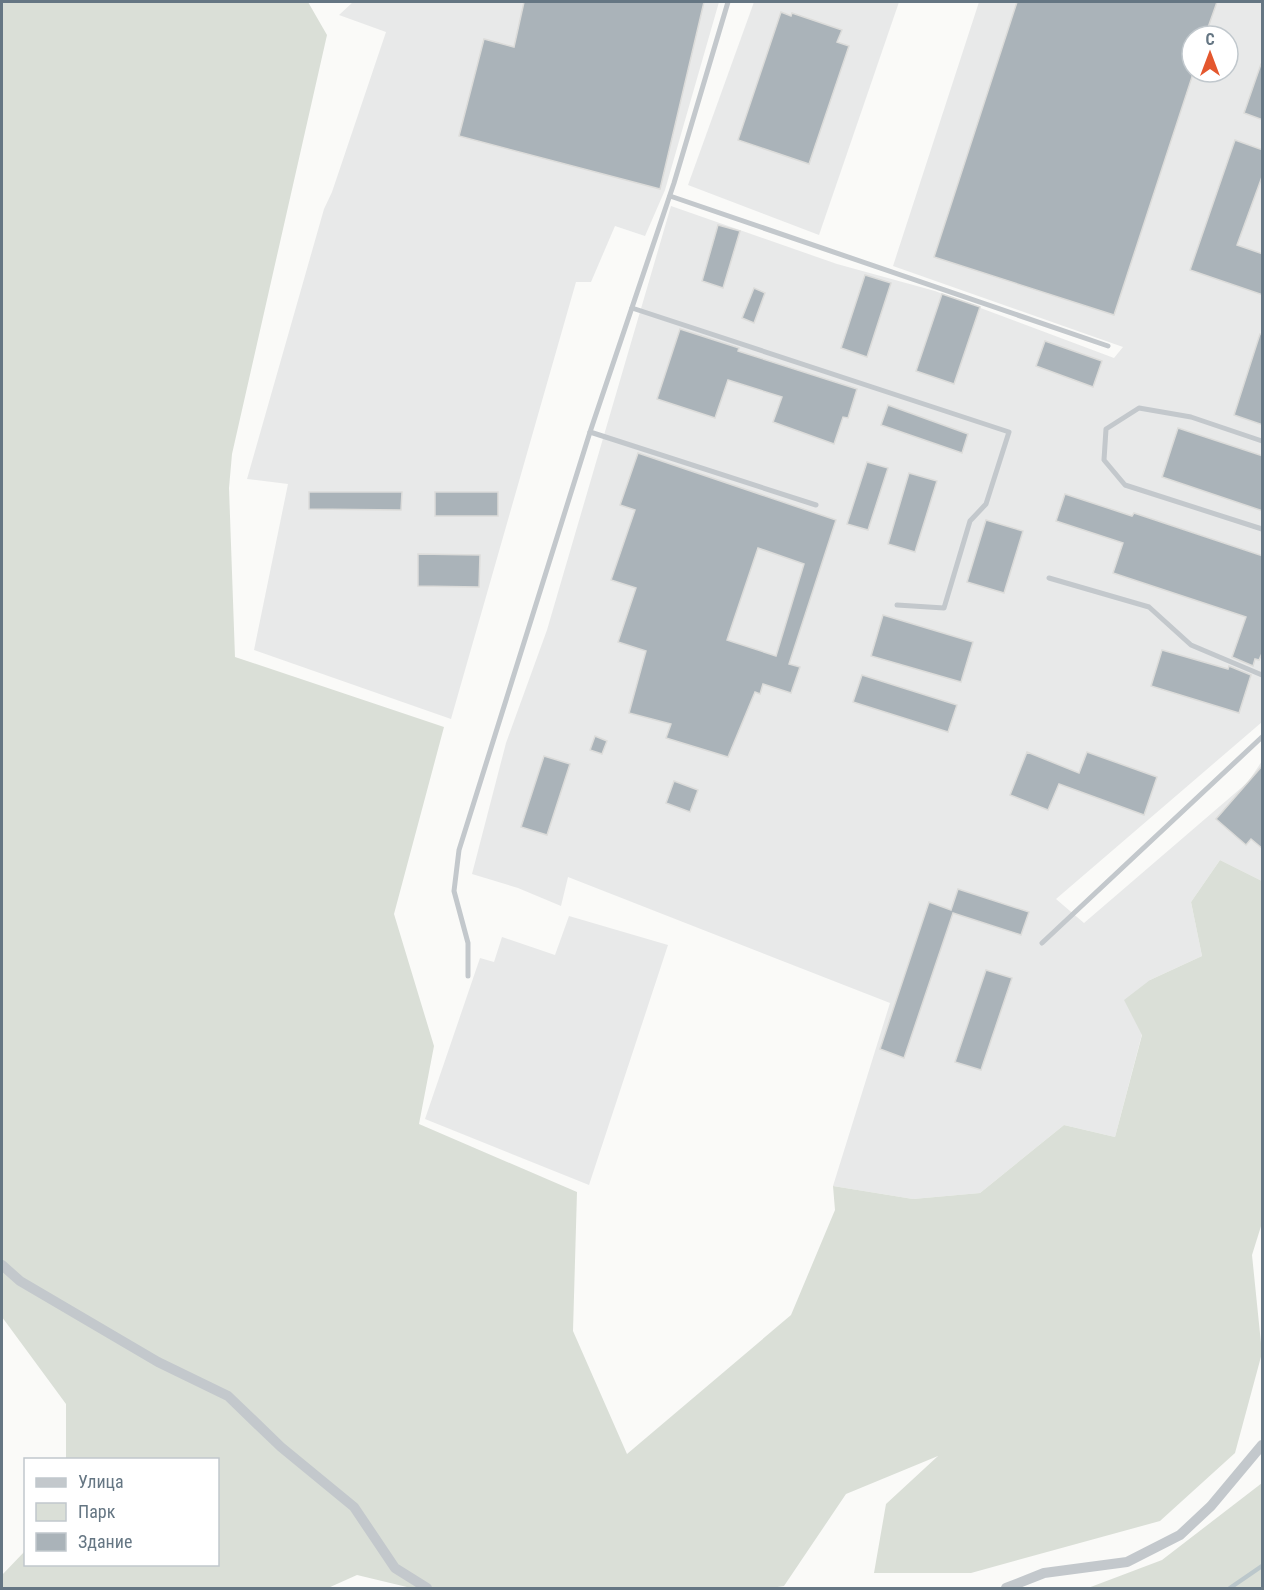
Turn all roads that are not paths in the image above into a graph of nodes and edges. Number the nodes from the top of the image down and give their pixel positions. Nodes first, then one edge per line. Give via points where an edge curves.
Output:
1 (728, 2) edge
2 (670, 196) junction
3 (632, 308) junction
4 (1108, 346) dead end
5 (590, 432) junction
6 (1263, 441) edge
7 (816, 505) dead end
8 (1263, 529) edge
9 (1049, 578) dead end
10 (897, 605) dead end
11 (1263, 675) edge
12 (1263, 737) edge
13 (1042, 943) dead end
14 (468, 976) dead end
15 (2, 1265) edge
16 (1263, 1445) edge
17 (427, 1588) edge
18 (1006, 1588) edge

1 - 2 lane
2 - 3 lane
2 - 4 lane
3 - 5 lane
3 - 10 lane via 1009,432 986,504 970,521 944,608
5 - 7 lane
5 - 14 lane via 459,850 454,891 468,943
6 - 8 lane via 1191,417 1139,408 1106,429 1104,460 1125,485
9 - 11 lane via 1149,607 1191,645
12 - 13 lane
15 - 17 street via 20,1281 128,1344 228,1396 281,1447 354,1506 395,1568
16 - 18 street via 1211,1506 1180,1535 1127,1562 1044,1573

